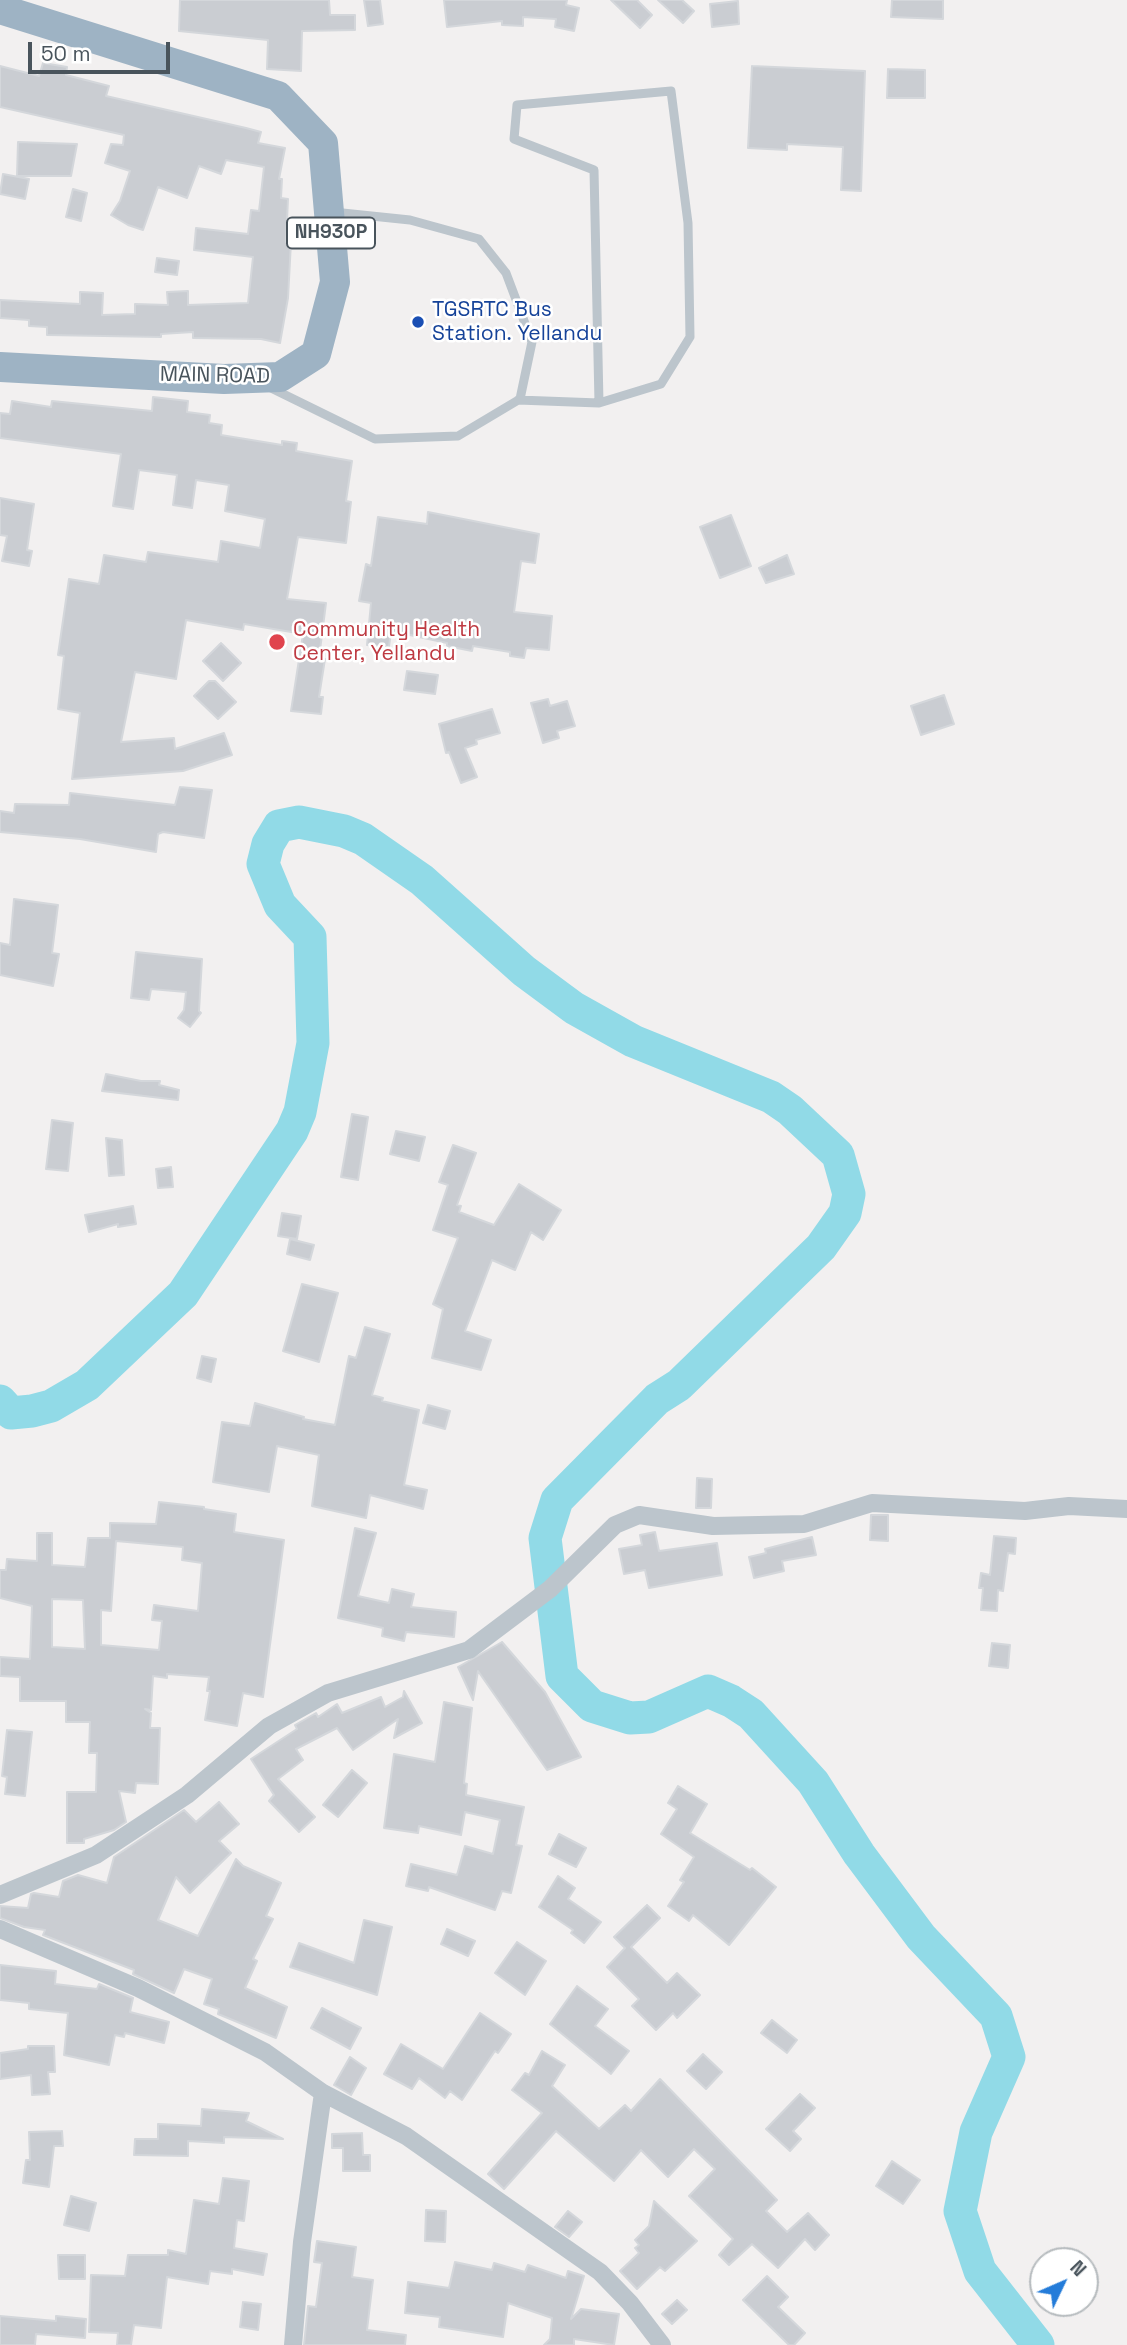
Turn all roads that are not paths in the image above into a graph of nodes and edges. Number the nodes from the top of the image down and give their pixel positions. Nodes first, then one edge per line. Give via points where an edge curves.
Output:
1 (0, 9) edge
2 (329, 211) junction
3 (0, 368) edge
4 (251, 378) junction
5 (518, 400) junction
6 (599, 403) junction
7 (1127, 1508) edge
8 (0, 1895) edge
9 (0, 1929) edge
10 (323, 2094) junction
11 (293, 2345) edge
12 (662, 2345) edge

1 - 2 highway, MAIN ROAD / NH930P via 278,96 323,143
2 - 4 highway, MAIN ROAD / NH930P via 335,282 316,354 280,377
2 - 5 lane via 410,220 479,239 506,273 532,342
3 - 4 highway, MAIN ROAD / NH930P
4 - 5 lane via 375,439 458,436
5 - 6 lane
6 - 6 lane via 594,170 514,139 517,105 671,91 688,223 690,337 661,384
7 - 8 street via 1069,1506 1026,1511 872,1503 804,1524 713,1526 639,1515 615,1525 550,1589 469,1650 328,1693 268,1726 187,1795 96,1855
9 - 10 street via 138,1988 265,2052
10 - 11 street
10 - 12 street via 406,2136 600,2272 631,2303

